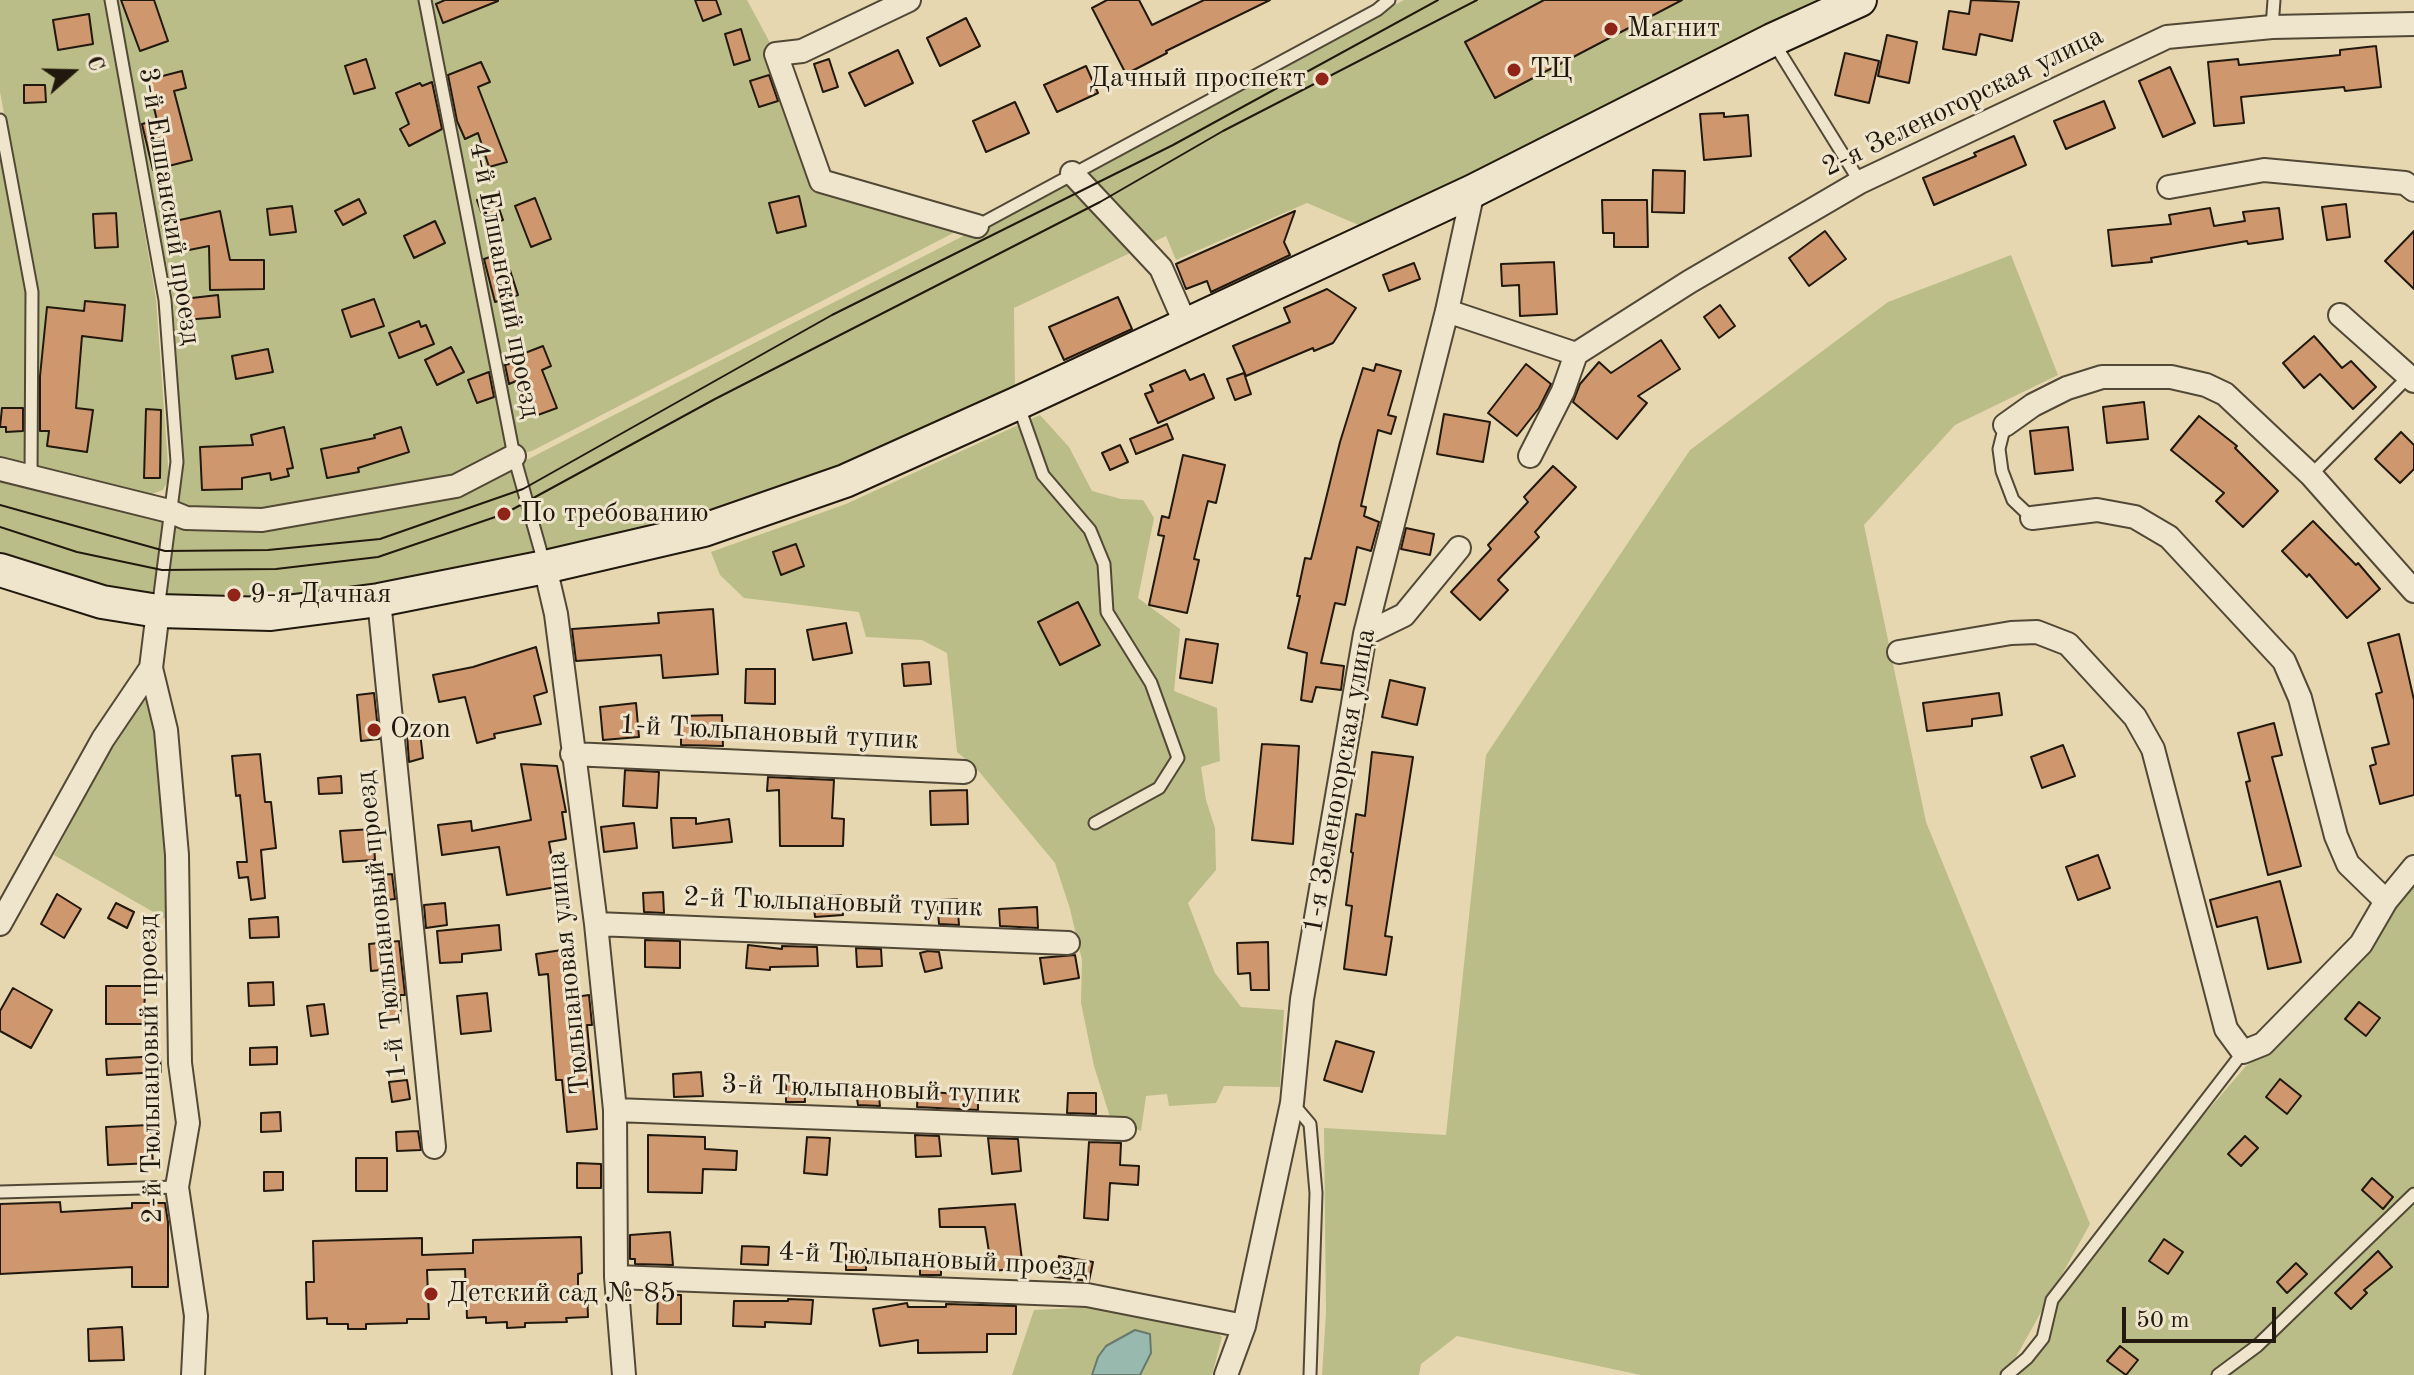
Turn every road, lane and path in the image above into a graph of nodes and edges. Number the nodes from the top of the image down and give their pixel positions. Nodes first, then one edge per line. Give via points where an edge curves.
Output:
1 (111, 0) edge
2 (425, 0) edge
3 (909, 0) edge
4 (1389, 0) edge
5 (1860, 0) edge
6 (2274, 0) edge
7 (2414, 24) edge
8 (2272, 27) junction
9 (1772, 40) junction
10 (0, 120) edge
11 (1072, 173) junction
12 (1860, 182) junction
13 (2169, 187) dead end
14 (2414, 190) edge
15 (1473, 191) junction
16 (977, 226) joint
17 (1447, 311) junction
18 (2340, 315) dead end
19 (1186, 325) junction
20 (1576, 354) junction
21 (2412, 376) edge
22 (1018, 403) junction
23 (2005, 425) joint
24 (514, 456) junction
25 (1530, 456) dead end
26 (0, 469) edge
27 (2311, 475) junction
28 (31, 477) junction
29 (169, 511) junction
30 (2032, 518) joint
31 (1459, 548) dead end
32 (545, 567) junction
33 (0, 570) edge
34 (2414, 591) edge
35 (379, 600) junction
36 (158, 611) junction
37 (1365, 634) junction
38 (1899, 652) dead end
39 (151, 668) junction
40 (572, 754) junction
41 (964, 772) dead end
42 (1095, 823) dead end
43 (2414, 867) edge
44 (2386, 901) junction
45 (0, 924) edge
46 (596, 924) junction
47 (1068, 943) dead end
48 (2243, 1052) junction
49 (1292, 1103) junction
50 (615, 1110) junction
51 (1124, 1129) dead end
52 (434, 1147) dead end
53 (177, 1187) junction
54 (0, 1192) edge
55 (2414, 1194) edge
56 (616, 1277) junction
57 (1244, 1326) junction
58 (193, 1375) edge
59 (624, 1375) edge
60 (1226, 1375) edge
61 (1310, 1375) edge
62 (2007, 1375) edge
63 (2218, 1375) edge

1 - 29 lane, 3-й Елшанский проезд via 165,300 177,462
2 - 24 lane, 4-й Елшанский проезд
3 - 16 street via 802,51 776,54 821,181
4 - 11 lane
5 - 9 main road
6 - 8 lane
7 - 8 street, 2-я Зеленогорская улица
8 - 12 street, 2-я Зеленогорская улица via 2167,37
9 - 12 lane
9 - 15 main road
10 - 28 lane via 32,292
11 - 16 lane
11 - 19 street via 1161,268
12 - 20 street, 2-я Зеленогорская улица
13 - 14 street via 2264,170 2405,183
15 - 17 street, 1-я Зеленогорская улица
15 - 19 main road
17 - 20 street
17 - 37 street, 1-я Зеленогорская улица
18 - 21 street
19 - 22 main road
20 - 25 street
21 - 27 lane
22 - 32 main road via 845,481 718,525
22 - 42 lane via 1043,475 1090,530 1104,564 1107,612 1151,683 1178,758 1159,788
23 - 27 street via 2067,388 2102,377 2171,377 2225,394
23 - 30 lane via 1999,449 2002,471 2013,500
24 - 29 street via 456,486 262,520 186,518
24 - 32 lane, 4-й Елшанский проезд
26 - 28 street
27 - 34 street
28 - 29 street
29 - 36 lane, 3-й Елшанский проезд
30 - 44 street via 2097,510 2135,517 2180,548 2284,661 2300,698 2336,836 2348,864
31 - 37 street via 1404,615
32 - 35 main road
32 - 40 street, Тюльпановая улица via 556,614
33 - 36 main road via 102,602
35 - 36 main road via 271,614
35 - 52 street, 1-й Тюльпановый проезд
36 - 39 street
37 - 49 street, 1-я Зеленогорская улица via 1302,999
38 - 48 street via 2037,632 2068,644 2135,717 2153,749 2226,1029
39 - 45 street via 103,739
39 - 53 street, 2-й Тюльпановый проезд via 166,730 177,855 180,1063 188,1123
40 - 41 street, 1-й Тюльпановый тупик
40 - 46 street, Тюльпановая улица
43 - 44 street
44 - 48 street via 2361,944 2263,1044
46 - 47 street, 2-й Тюльпановый тупик
46 - 50 street, Тюльпановая улица
48 - 62 lane via 2052,1300 2043,1338
49 - 57 street, 1-я Зеленогорская улица
49 - 61 lane via 1310,1124 1316,1193
50 - 51 street, 3-й Тюльпановый тупик
50 - 56 street, Тюльпановая улица
53 - 54 lane
53 - 58 street, 2-й Тюльпановый проезд via 196,1316
55 - 63 lane via 2257,1346
56 - 57 street, 4-й Тюльпановый проезд via 1087,1295
56 - 59 street, Тюльпановая улица
57 - 60 street, 1-я Зеленогорская улица

